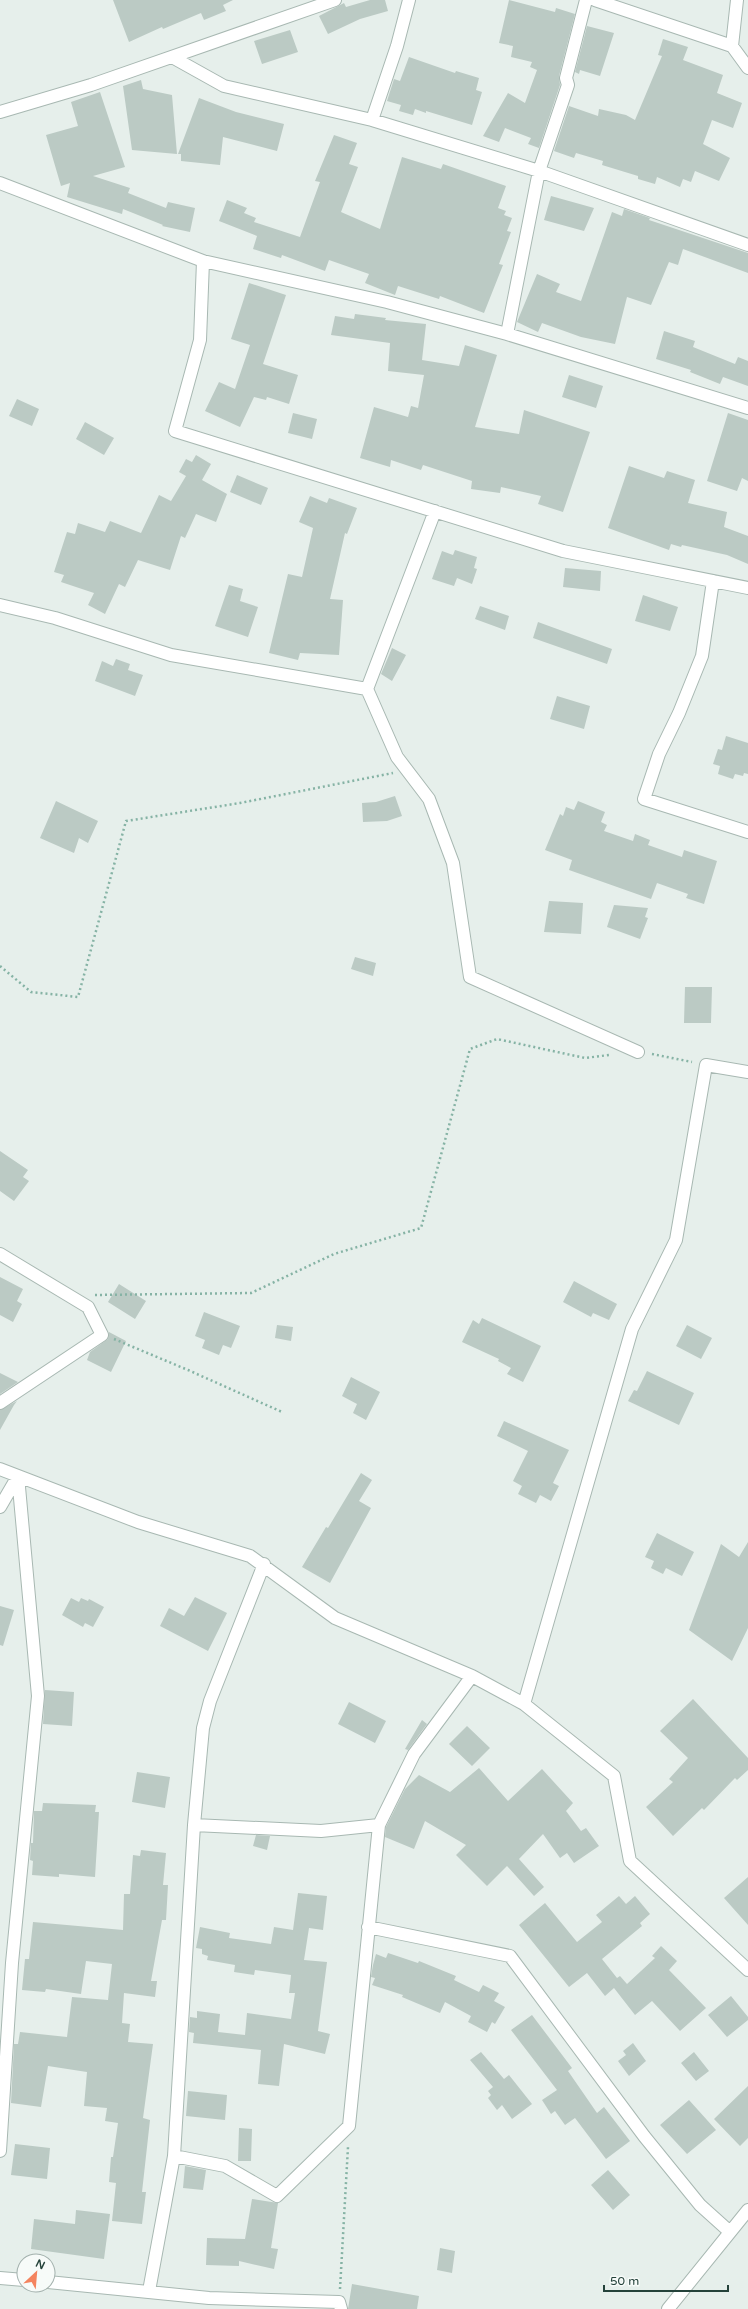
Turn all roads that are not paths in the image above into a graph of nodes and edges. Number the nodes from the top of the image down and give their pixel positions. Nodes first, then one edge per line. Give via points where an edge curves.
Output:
1 (335, 0) edge
2 (409, 0) edge
3 (586, 0) edge
4 (594, 0) edge
5 (737, 0) edge
6 (732, 46) junction
7 (172, 57) junction
8 (748, 68) edge
9 (0, 112) edge
10 (372, 120) junction
11 (539, 171) junction
12 (0, 183) edge
13 (748, 245) edge
14 (203, 261) junction
15 (507, 334) junction
16 (748, 408) edge
17 (435, 511) junction
18 (713, 581) junction
19 (748, 588) edge
20 (0, 605) edge
21 (367, 690) junction
22 (748, 832) edge
23 (638, 1052) road end
24 (748, 1072) edge
25 (0, 1254) edge
26 (0, 1403) edge
27 (0, 1469) edge
28 (18, 1476) junction
29 (0, 1507) edge
30 (264, 1564) junction
31 (472, 1676) junction
32 (524, 1704) junction
33 (194, 1825) junction
34 (379, 1826) junction
35 (368, 1928) junction
36 (748, 1970) edge
37 (0, 2151) edge
38 (174, 2156) junction
39 (748, 2210) edge
40 (730, 2232) junction
41 (0, 2278) edge
42 (16, 2279) edge
43 (56, 2283) edge
44 (149, 2291) junction
45 (340, 2305) edge
46 (668, 2309) edge

1 - 7 street
2 - 10 street via 397,46
3 - 11 street via 566,78 568,85
4 - 6 street
5 - 6 street
6 - 8 street
7 - 9 street
7 - 10 street via 224,86
10 - 11 street
11 - 13 street
11 - 15 street
12 - 14 street
14 - 15 street via 387,302
14 - 17 street via 200,340 175,431
15 - 16 street
17 - 18 street via 563,551
17 - 21 street
18 - 19 street
18 - 22 street via 702,656 659,754 644,799
20 - 21 street via 55,618 171,655
21 - 23 street via 397,756 428,799 453,863 470,977
24 - 32 street via 706,1065 676,1240 632,1329
25 - 26 street via 88,1307 102,1335
27 - 28 street
28 - 29 street
28 - 30 street via 138,1522 250,1556
28 - 37 street via 38,1696 12,1963
30 - 31 street via 334,1618
30 - 33 street via 210,1701 203,1728
31 - 32 street
31 - 34 street via 414,1754
32 - 36 street via 614,1776 630,1861
33 - 34 street via 321,1831
33 - 38 street
34 - 35 street
35 - 38 street via 349,2126 277,2196 225,2166
35 - 40 street via 510,1956 649,2142 700,2205
38 - 44 street
39 - 40 street
40 - 46 street
41 - 42 street
43 - 44 street
44 - 45 street via 208,2298

